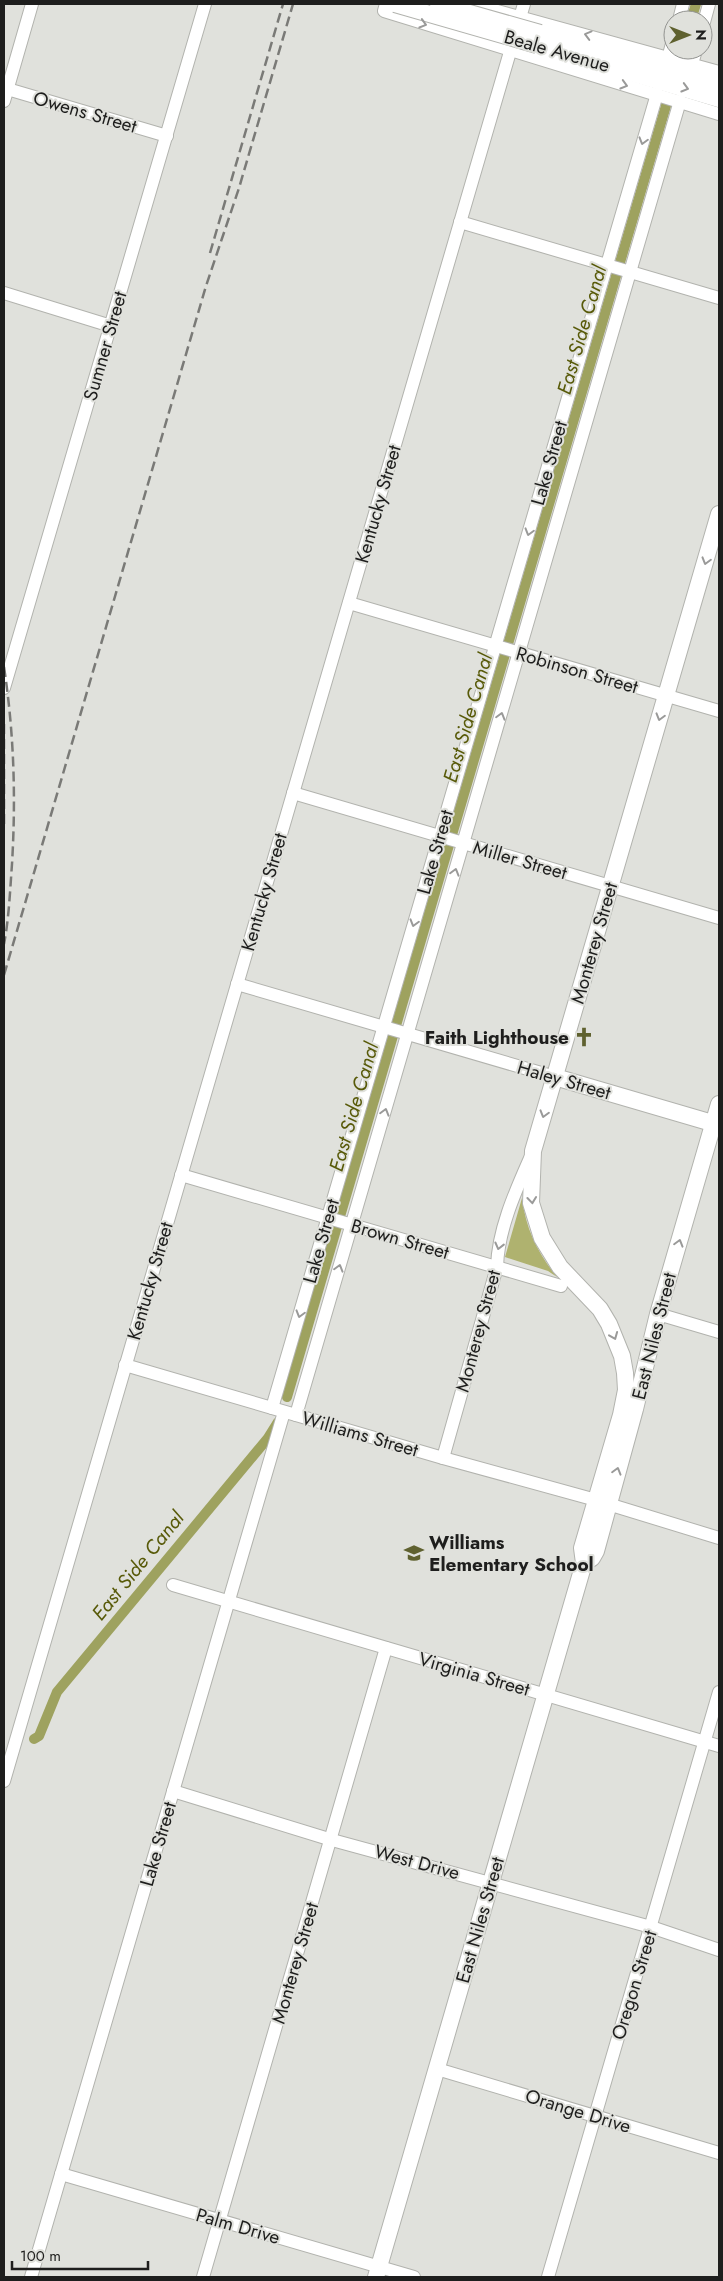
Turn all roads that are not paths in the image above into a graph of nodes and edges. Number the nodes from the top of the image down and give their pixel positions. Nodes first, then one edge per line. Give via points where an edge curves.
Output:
1 (32, 4) edge
2 (205, 4) edge
3 (386, 4) edge
4 (395, 4) edge
5 (438, 4) edge
6 (472, 4) edge
7 (524, 4) edge
8 (520, 17) junction
9 (539, 39) junction
10 (510, 51) junction
11 (663, 57) edge
12 (676, 60) edge
13 (693, 60) edge
14 (692, 64) junction
15 (719, 72) edge
16 (719, 85) edge
17 (5, 93) edge
18 (657, 94) junction
19 (719, 99) edge
20 (680, 101) junction
21 (719, 114) edge
22 (166, 136) junction
23 (460, 222) junction
24 (607, 265) junction
25 (631, 272) junction
26 (4, 293) edge
27 (719, 298) edge
28 (111, 326) junction
29 (719, 514) edge
30 (348, 603) junction
31 (496, 646) junction
32 (519, 653) junction
33 (4, 688) edge
34 (666, 696) junction
35 (719, 711) edge
36 (293, 793) junction
37 (440, 836) junction
38 (464, 843) junction
39 (610, 886) junction
40 (719, 918) edge
41 (237, 984) junction
42 (384, 1027) junction
43 (408, 1034) junction
44 (555, 1077) junction
45 (719, 1104) edge
46 (716, 1124) edge
47 (533, 1151) junction
48 (181, 1175) junction
49 (329, 1218) junction
50 (350, 1224) junction
51 (497, 1267) junction
52 (561, 1286) dead end
53 (658, 1314) junction
54 (719, 1332) edge
55 (125, 1365) junction
56 (284, 1412) junction
57 (443, 1458) junction
58 (602, 1502) junction
59 (719, 1538) edge
60 (173, 1585) dead end
61 (229, 1602) junction
62 (386, 1648) junction
63 (719, 1692) edge
64 (546, 1695) junction
65 (705, 1742) junction
66 (719, 1746) edge
67 (4, 1781) edge
68 (173, 1791) junction
69 (332, 1840) junction
70 (492, 1882) junction
71 (651, 1927) junction
72 (719, 1950) edge
73 (437, 2069) junction
74 (595, 2117) junction
75 (719, 2153) edge
76 (61, 2174) junction
77 (220, 2221) junction
78 (377, 2272) edge
79 (31, 2277) edge
80 (203, 2277) edge
81 (414, 2277) edge
82 (548, 2277) edge

1 - 17 street
2 - 22 street, Sumner Street
3 -> 10 street via 384,11
4 - 9 main road, Beale Avenue, bridge
5 - 9 main road, Beale Avenue, bridge
6 - 8 street
7 - 8 street, Kentucky Street
8 - 10 street, Kentucky Street
11 -> 8 street
9 - 16 main road, Beale Avenue
9 -> 19 main road, Beale Avenue
10 -> 18 street
10 - 23 street, Kentucky Street
12 - 14 street
13 - 14 street
14 - 15 street
17 - 22 street, Owens Street
18 - 20 street
18 -> 24 street, Lake Street
20 - 21 street
20 - 25 street, Lake Street
22 - 28 street, Sumner Street
23 - 24 street
23 - 30 street, Kentucky Street
24 - 25 street
24 -> 31 street, Lake Street
25 - 27 street
25 - 32 street, Lake Street
26 - 28 street
28 - 33 street, Sumner Street
29 -> 34 main road, Monterey Street
30 - 31 street, Robinson Street
30 - 36 street, Kentucky Street
31 - 32 street, Robinson Street
31 - 37 street, Lake Street
32 - 34 street, Robinson Street
38 -> 32 street, Lake Street
34 - 35 street, Robinson Street
34 -> 39 main road, Monterey Street
36 - 37 street, Miller Street
36 - 41 street, Kentucky Street
37 - 38 street, Miller Street
37 -> 42 street, Lake Street
38 - 39 street, Miller Street
43 -> 38 street, Lake Street
39 - 40 street, Miller Street
39 - 44 main road, Monterey Street
41 - 42 street, Haley Street
41 - 48 street, Kentucky Street
42 - 43 street, Haley Street
42 - 49 street, Lake Street
43 - 44 street, Haley Street
50 -> 43 street, Lake Street
44 - 46 main road, Haley Street
44 -> 47 main road, Monterey Street
45 - 46 main road, East Niles Street
53 -> 46 main road, East Niles Street
47 -> 51 street, Monterey Street via 516,1189 497,1251
47 -> 58 main road, East Niles Street via 532,1203 542,1238 560,1268 600,1309 622,1356 626,1390
48 - 49 street, Brown Street
48 - 55 street, Kentucky Street
49 - 50 street, Brown Street
49 -> 56 street, Lake Street
50 - 51 street, Brown Street
56 -> 50 street, Lake Street
51 - 52 street, Brown Street
51 - 57 street, Monterey Street
53 - 54 street
58 -> 53 main road, East Niles Street via 635,1409
55 - 56 street, Williams Street
55 - 67 street, Kentucky Street
56 - 57 street, Williams Street
56 - 61 street, Lake Street
57 - 58 street, Williams Street
58 - 59 street, Williams Street
58 - 64 main road, East Niles Street via 582,1548 584,1563
60 - 61 street, Virginia Street
61 - 62 street, Virginia Street
61 - 68 street, Lake Street
62 - 64 street, Virginia Street
62 - 69 street, Monterey Street
63 - 65 street, Oregon Street
64 - 65 street, Virginia Street
64 - 70 main road, East Niles Street
65 - 66 street, Virginia Street
65 - 71 street, Oregon Street
68 - 69 street, West Drive
68 - 76 street, Lake Street
69 - 70 street, West Drive
69 - 77 street, Monterey Street
70 - 71 street, West Drive
70 - 73 main road, East Niles Street
71 - 72 street, West Drive
71 - 74 street, Oregon Street
73 - 74 street, Orange Drive
73 - 78 main road, East Niles Street
74 - 75 street, Orange Drive
74 - 82 street, Oregon Street
76 - 77 street, Palm Drive
76 - 79 street, Lake Street
77 - 78 street, Palm Drive
77 - 80 street, Monterey Street
78 - 81 street, Palm Drive

